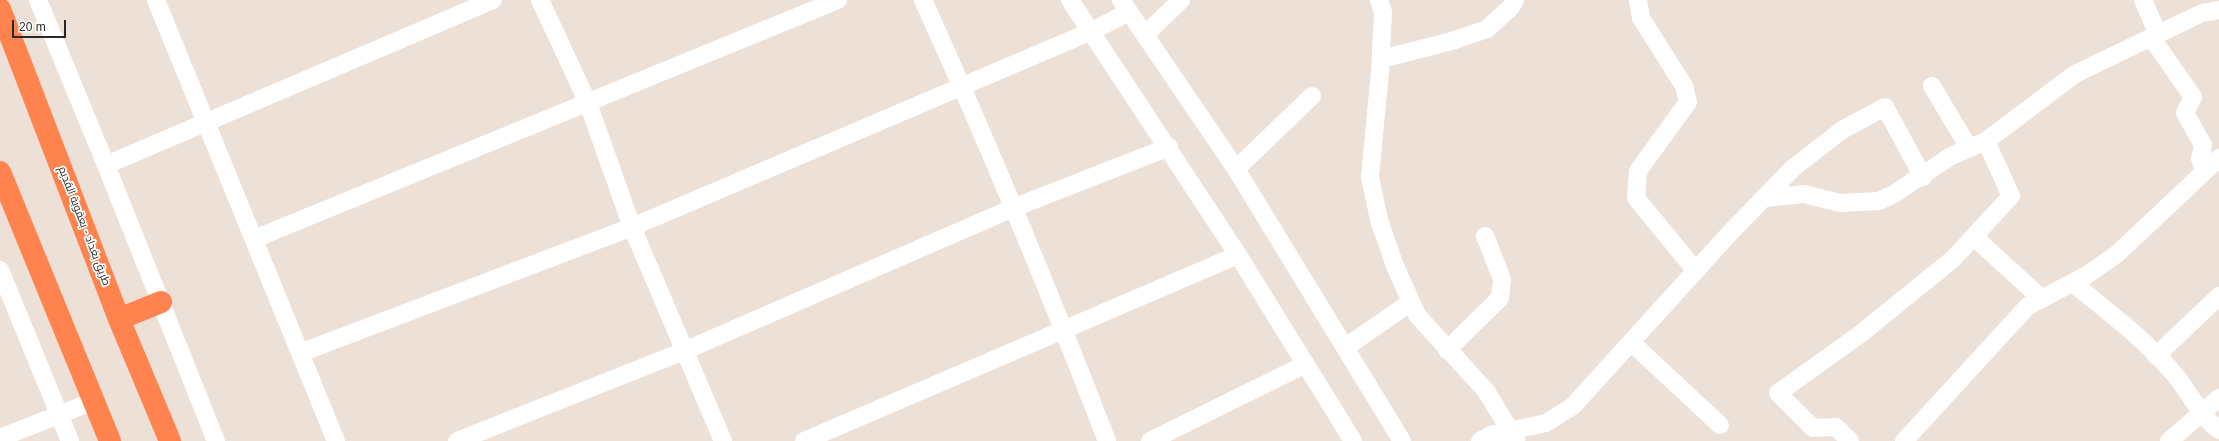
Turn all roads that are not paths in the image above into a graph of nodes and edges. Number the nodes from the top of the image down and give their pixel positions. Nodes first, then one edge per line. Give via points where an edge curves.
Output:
1 (38, 0) edge
2 (156, 0) edge
3 (493, 0) edge
4 (540, 0) edge
5 (838, 0) edge
6 (924, 0) edge
7 (1070, 0) edge
8 (1180, 0) edge
9 (1379, 0) edge
10 (1515, 0) edge
11 (1638, 0) edge
12 (2143, 0) edge
13 (1125, 6) edge
14 (0, 9) edge
15 (2219, 10) edge
16 (1092, 31) junction
17 (1145, 35) junction
18 (2155, 36) junction
19 (1381, 59) junction
20 (962, 86) junction
21 (1932, 86) dead end
22 (1312, 96) dead end
23 (588, 104) junction
24 (206, 122) junction
25 (1986, 140) junction
26 (1169, 147) junction
27 (1969, 148) junction
28 (2219, 158) edge
29 (106, 165) junction
30 (1236, 169) junction
31 (2204, 171) junction
32 (0, 172) edge
33 (1923, 177) junction
34 (1765, 198) junction
35 (1012, 208) junction
36 (632, 227) junction
37 (1485, 236) dead end
38 (1974, 237) junction
39 (254, 239) junction
40 (1238, 255) junction
41 (0, 270) edge
42 (1696, 271) junction
43 (2073, 283) junction
44 (2219, 296) edge
45 (2042, 299) junction
46 (161, 302) junction
47 (1411, 302) junction
48 (119, 319) junction
49 (1064, 330) junction
50 (1632, 342) junction
51 (1346, 347) junction
52 (1447, 350) junction
53 (684, 351) junction
54 (300, 353) junction
55 (2156, 356) junction
56 (1306, 364) junction
57 (2219, 398) edge
58 (94, 401) junction
59 (2202, 411) junction
60 (60, 414) junction
61 (1720, 425) dead end
62 (2219, 430) edge
63 (1513, 436) edge
64 (0, 438) edge
65 (2219, 439) edge
66 (70, 441) edge
67 (110, 441) edge
68 (170, 441) edge
69 (216, 441) edge
70 (336, 441) edge
71 (457, 441) edge
72 (723, 441) edge
73 (804, 441) edge
74 (1108, 441) edge
75 (1150, 441) edge
76 (1353, 441) edge
77 (1402, 441) edge
78 (1480, 441) edge
79 (1850, 441) edge
80 (1904, 441) edge
81 (2169, 441) edge
82 (2216, 441) edge

1 - 29 street
2 - 24 street
3 - 24 street
4 - 23 street
5 - 23 street
6 - 20 street
7 - 16 street
8 - 17 street
9 - 19 street via 1383,12
10 - 19 street via 1487,29 1452,41
11 - 42 street via 1641,18 1684,86 1688,102 1638,171 1636,198
12 - 18 street
13 - 16 street
13 - 17 street
14 - 48 highway, طريق بغداد - بعقوبة القديم
15 - 18 street via 2202,13
16 - 20 street
16 - 26 street
17 - 30 street
18 - 25 street via 2075,74
18 - 31 street via 2193,97 2185,113 2203,145 2200,159
19 - 47 street via 1370,177 1379,220
20 - 35 street
20 - 36 street
21 - 27 street
22 - 30 street
23 - 36 street
23 - 39 street
24 - 29 street
24 - 39 street
25 - 27 street
25 - 38 street via 2011,196
26 - 35 street
26 - 40 street
27 - 33 street via 1951,156
28 - 31 street
29 - 46 street
30 - 51 street
31 - 43 street via 2117,254
32 - 58 highway
33 - 34 street via 1879,202 1840,203 1804,194
33 - 34 street via 1885,107 1842,130 1792,169
34 - 42 street
35 - 49 street
35 - 53 street
36 - 53 street
36 - 54 street
37 - 52 street via 1502,279 1500,298
38 - 45 street
38 - 79 street via 1953,259 1859,335 1778,393 1813,428 1836,427
39 - 54 street
40 - 49 street
40 - 56 street
41 - 60 street
42 - 50 street
43 - 45 street
43 - 55 street
44 - 55 street
45 - 80 street via 2028,306
46 - 48 highway
46 - 69 street
47 - 51 street
47 - 52 street via 1417,315
48 - 68 highway, طريق بغداد - بعقوبة القديم
49 - 73 street
49 - 74 street
50 - 61 street
50 - 63 street via 1573,406 1546,423
51 - 77 street
52 - 63 street via 1486,391
53 - 71 street
53 - 72 street
54 - 70 street
55 - 59 street via 2175,375
56 - 75 street
56 - 76 street
57 - 59 street
58 - 60 street
58 - 67 highway
59 - 62 street
59 - 81 street
60 - 64 street
60 - 66 street
63 - 78 street via 1491,435
65 - 82 street

